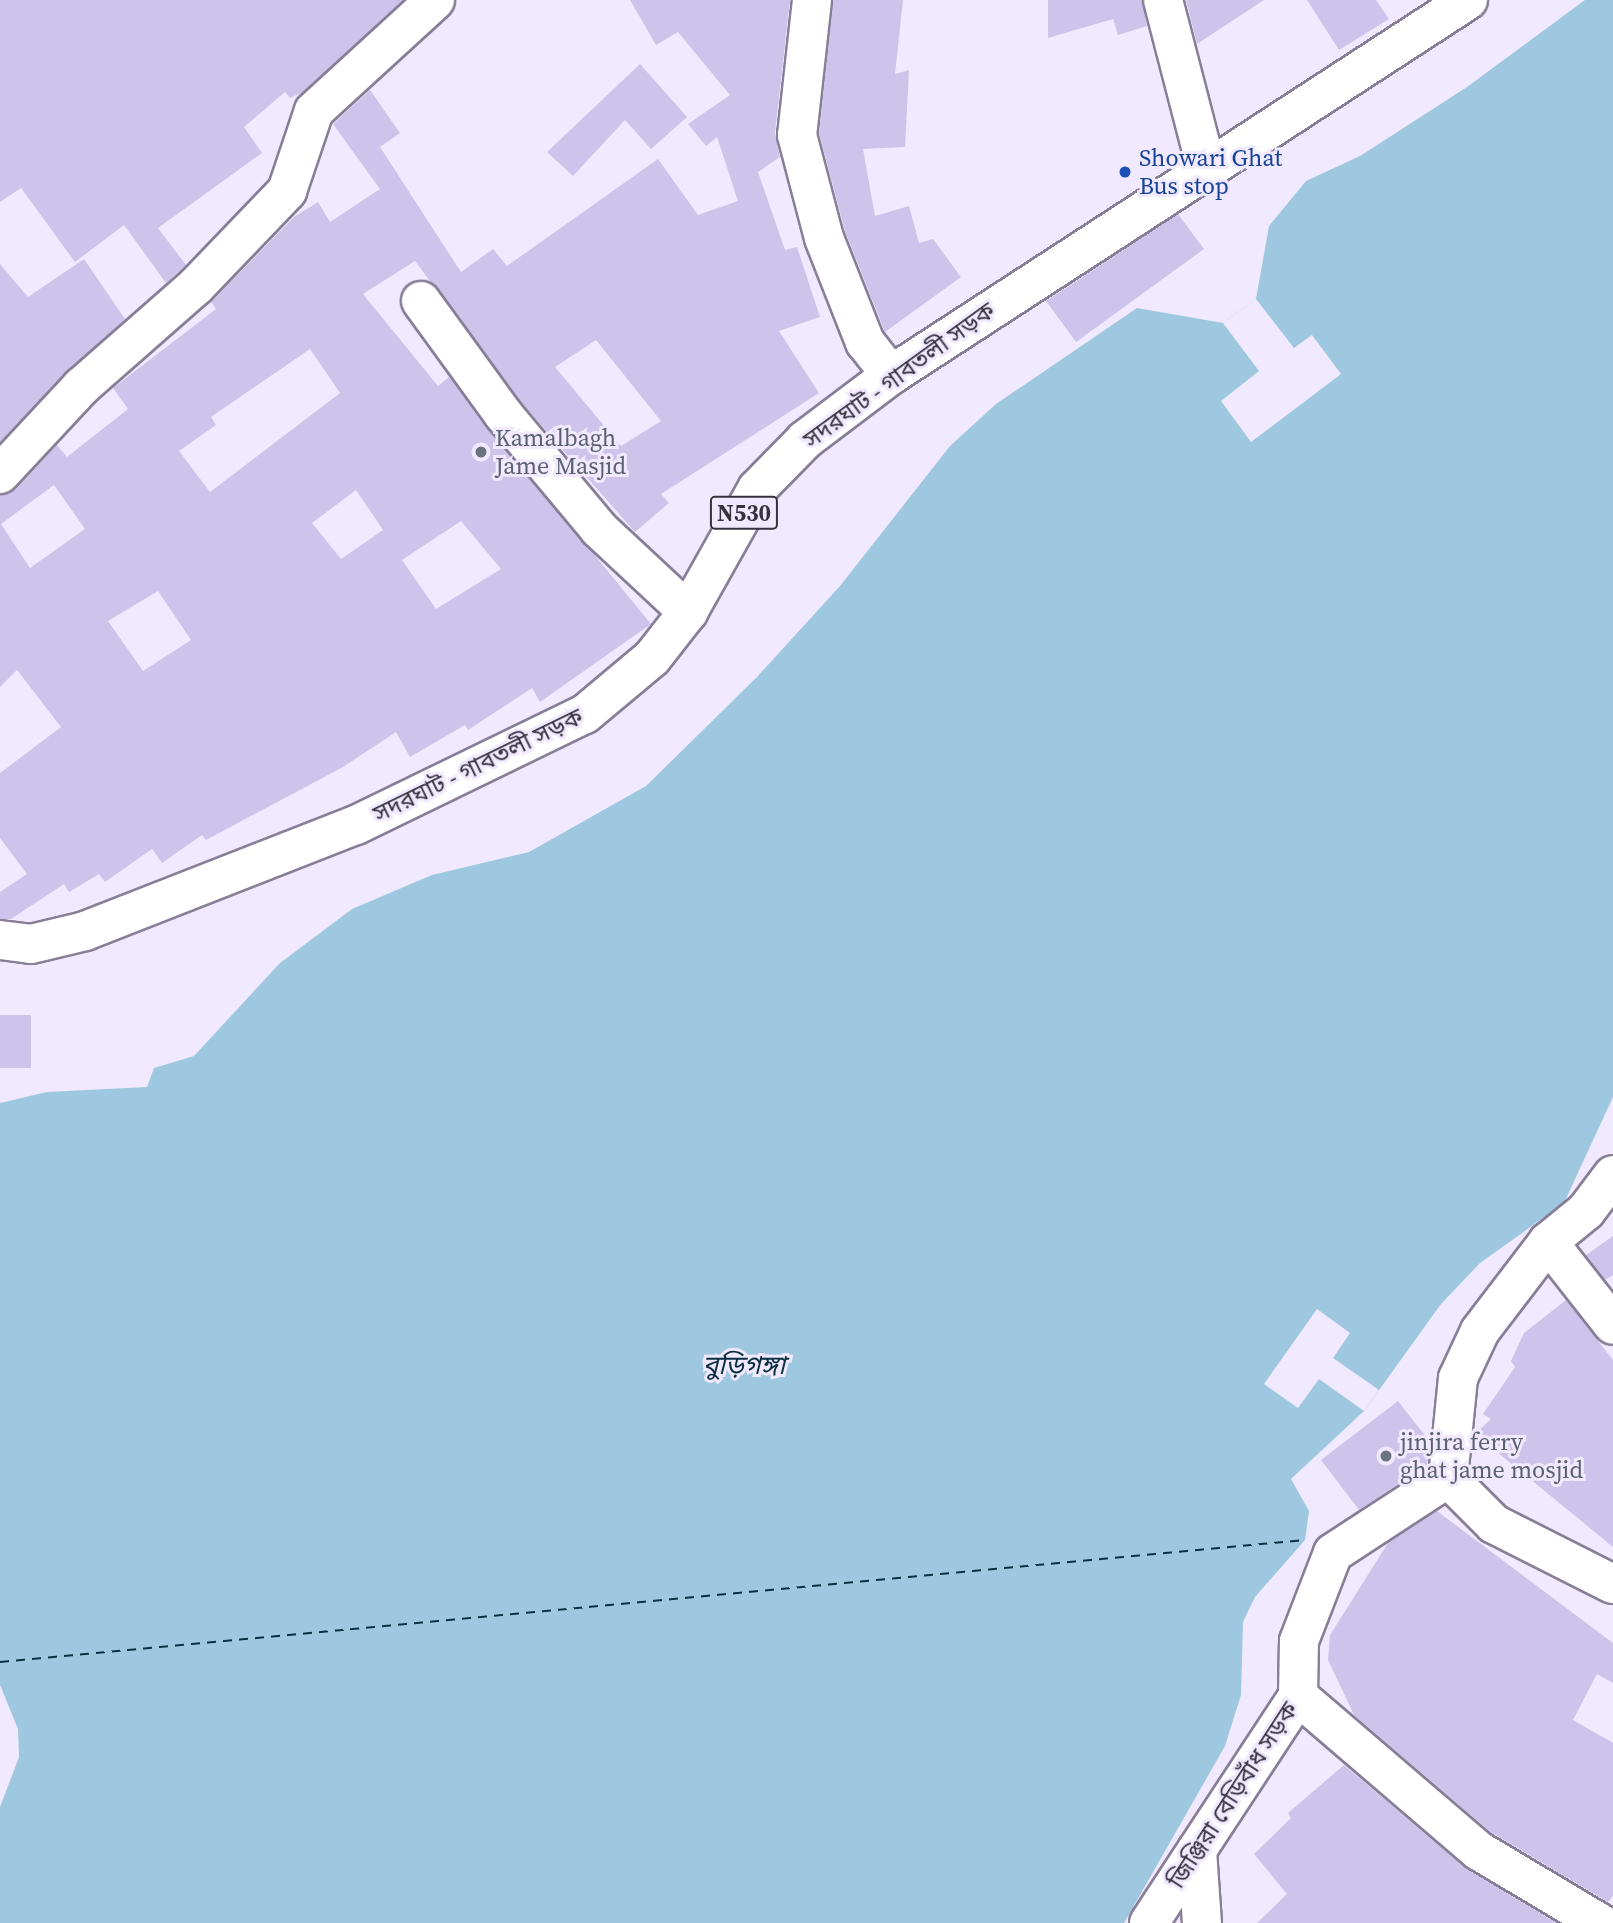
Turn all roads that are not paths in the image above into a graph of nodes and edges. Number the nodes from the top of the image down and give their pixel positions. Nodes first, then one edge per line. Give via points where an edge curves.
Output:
1 (435, 0) edge
2 (1163, 0) edge
3 (1468, 0) edge
4 (816, 2) edge
5 (1206, 166) junction
6 (421, 301) dead end
7 (891, 375) junction
8 (0, 474) edge
9 (688, 611) junction
10 (0, 940) edge
11 (1613, 1175) edge
12 (1548, 1242) junction
13 (1613, 1325) edge
14 (1448, 1478) junction
15 (1613, 1584) edge
16 (1298, 1696) junction
17 (1198, 1850) junction
18 (1149, 1923) edge
19 (1202, 1923) edge
20 (1600, 1923) edge

1 - 8 main road via 314,111 287,191 196,286 81,387
2 - 5 main road
3 - 5 main road, সদরঘাট - গাবতলী সড়ক / N530
4 - 7 main road via 797,135 830,251 865,342
5 - 7 main road, সদরঘাট - গাবতলী সড়ক / N530
6 - 9 main road via 503,414 599,529
7 - 9 main road, সদরঘাট - গাবতলী সড়ক / N530 via 805,440 757,489
9 - 10 main road, সদরঘাট - গাবতলী সড়ক / N530 via 652,658 585,714 356,825 85,932 30,944
11 - 12 main road via 1587,1211
12 - 13 main road
12 - 14 main road via 1480,1331 1458,1378
14 - 15 main road via 1494,1524
14 - 16 main road, জিঞ্জিরা বেড়িবাঁধ সড়ক via 1319,1547 1299,1641
16 - 17 main road, জিঞ্জিরা বেড়িবাঁধ সড়ক
16 - 20 main road via 1469,1843
17 - 18 main road, জিঞ্জিরা বেড়িবাঁধ সড়ক
17 - 19 main road

